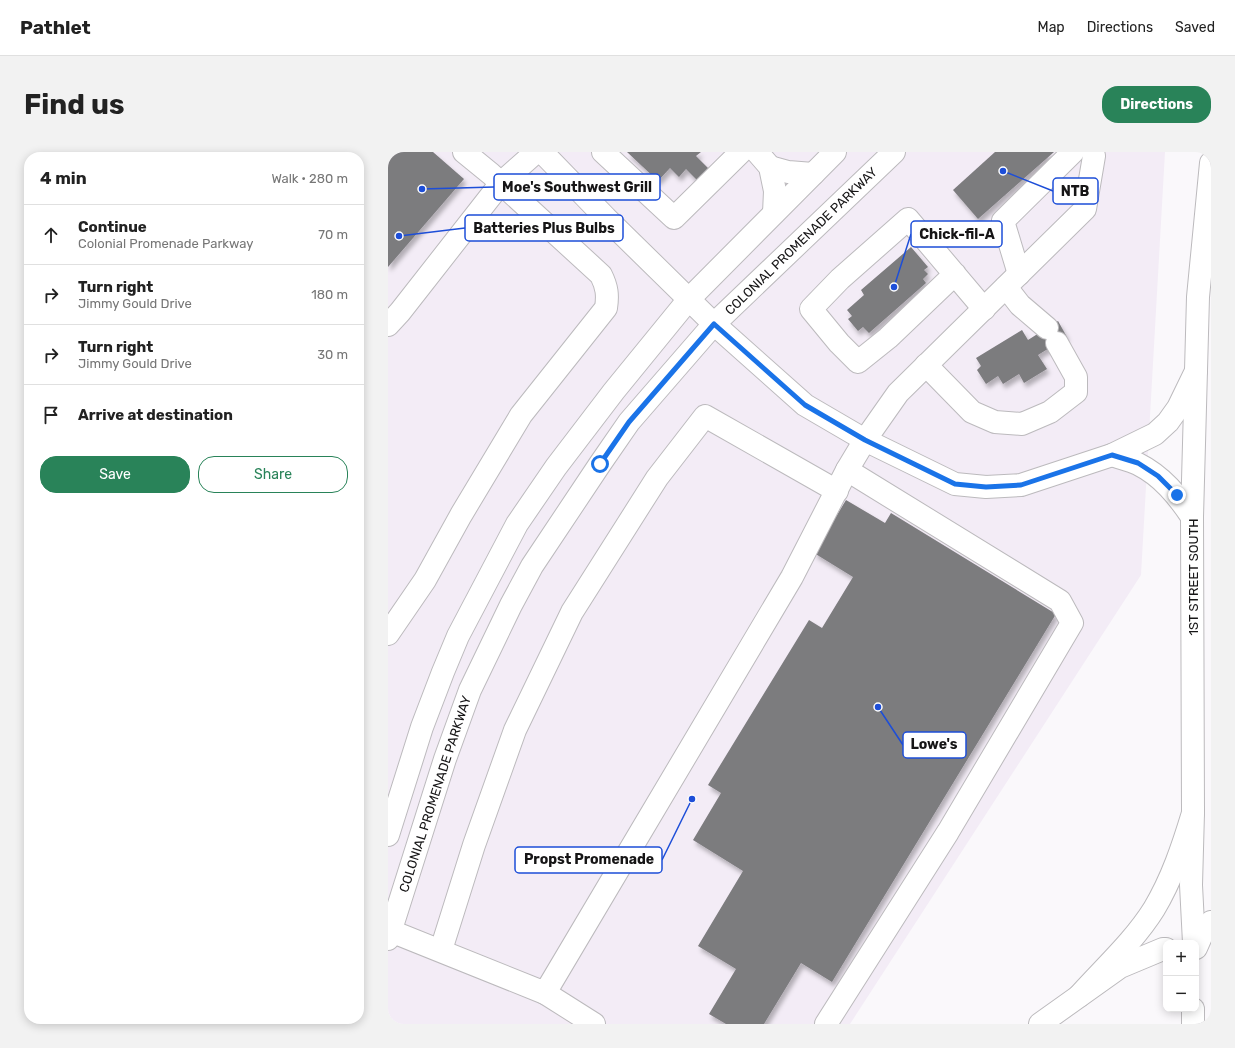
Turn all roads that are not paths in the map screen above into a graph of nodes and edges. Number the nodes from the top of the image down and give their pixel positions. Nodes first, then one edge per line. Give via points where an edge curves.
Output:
1 (464, 152) edge
2 (536, 152) edge
3 (542, 152) edge
4 (603, 152) edge
5 (741, 152) edge
6 (836, 152) edge
7 (894, 152) edge
8 (1073, 152) edge
9 (1093, 152) edge
10 (764, 160) edge
11 (1211, 163) edge
12 (813, 174) junction
13 (501, 183) junction
14 (774, 213) junction
15 (955, 274) junction
16 (1013, 281) junction
17 (689, 299) junction
18 (984, 309) junction
19 (714, 324) junction
20 (388, 325) edge
21 (926, 365) junction
22 (1196, 371) junction
23 (865, 440) junction
24 (1112, 455) junction
25 (847, 470) junction
26 (836, 491) junction
27 (1192, 517) junction
28 (388, 634) edge
29 (1193, 813) junction
30 (388, 835) edge
31 (1211, 922) edge
32 (389, 933) edge
33 (1194, 940) edge
34 (1199, 941) edge
35 (1163, 949) edge
36 (441, 950) junction
37 (1199, 952) edge
38 (1211, 958) edge
39 (545, 993) junction
40 (1079, 996) junction
41 (594, 1024) edge
42 (826, 1024) edge
43 (1040, 1024) edge

1 - 13 main road
2 - 13 main road
3 - 17 main road
4 - 5 main road via 674,218
6 - 12 main road
7 - 19 main road, COLONIAL PROMENADE PARKWAY
8 - 16 main road via 1003,221
9 - 16 main road via 1085,209
10 - 12 main road via 788,172
10 - 14 main road via 775,191
11 - 22 main road, 1ST STREET SOUTH via 1198,297
12 - 14 main road
13 - 20 main road
13 - 28 main road via 601,275 608,296 606,308 521,416 425,580
14 - 17 main road
15 - 15 main road via 908,219 840,279 811,309 858,362 888,338
15 - 18 main road
16 - 18 main road
16 - 21 main road via 1020,305 1052,336 1076,377 1076,392 1050,412 1022,424 995,422 972,412
17 - 19 main road
17 - 30 main road via 614,391 556,467 517,524 458,636 443,672 422,727
18 - 21 main road
19 - 23 main road via 805,405
19 - 32 main road, COLONIAL PROMENADE PARKWAY via 629,422 532,566 511,604 470,690
21 - 23 main road via 898,393
22 - 24 main road via 1178,408 1168,422 1155,434
22 - 27 main road, 1ST STREET SOUTH
23 - 24 main road via 955,484 986,487 1021,485
23 - 25 main road
24 - 27 main road via 1138,463 1158,476 1177,495
25 - 26 main road
25 - 42 main road via 1060,601 1072,623 948,832
26 - 36 main road via 705,416 657,478 572,612 515,730 474,845
26 - 39 main road via 792,577
27 - 29 main road, 1ST STREET SOUTH
29 - 33 main road, 1ST STREET SOUTH via 1191,886
29 - 40 main road via 1178,860 1154,909 1133,937
31 - 34 main road
32 - 36 main road
35 - 40 main road via 1120,967
36 - 39 main road
37 - 38 main road
39 - 41 main road
40 - 43 main road

